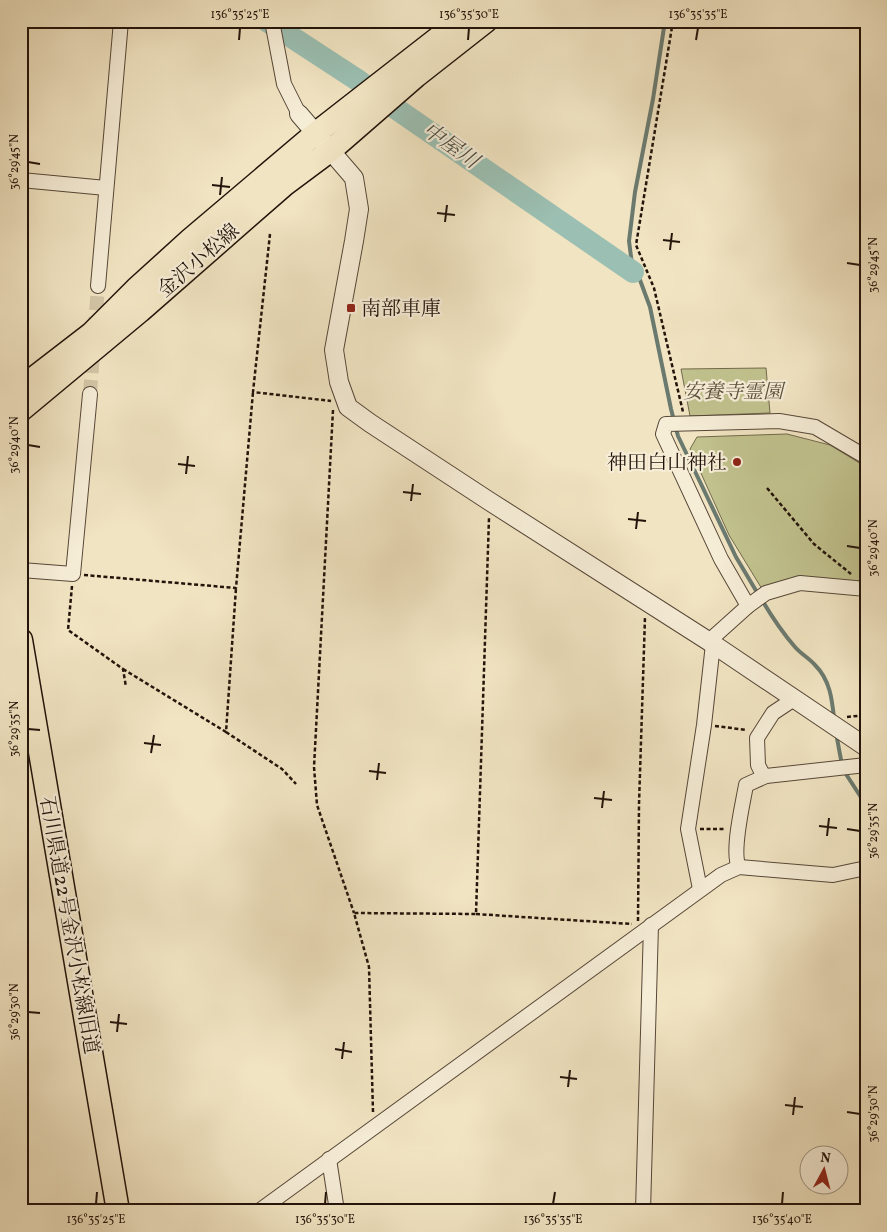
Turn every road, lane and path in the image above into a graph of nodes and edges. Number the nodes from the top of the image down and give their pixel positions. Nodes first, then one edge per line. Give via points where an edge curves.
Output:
1 (121, 21) edge
2 (460, 21) edge
3 (486, 21) edge
4 (673, 21) edge
5 (274, 28) edge
6 (391, 86) junction
7 (369, 104) junction
8 (299, 114) joint
9 (315, 134) junction
10 (331, 150) junction
11 (21, 180) edge
12 (106, 188) junction
13 (270, 234) dead end
14 (98, 286) tunnel mouth
15 (339, 382) junction
16 (21, 388) edge
17 (253, 392) junction
18 (90, 394) tunnel mouth
19 (333, 409) dead end
20 (21, 410) edge
21 (686, 423) junction
22 (866, 457) edge
23 (767, 488) dead end
24 (489, 501) junction
25 (21, 570) edge
26 (73, 574) junction
27 (851, 574) dead end
28 (236, 588) junction
29 (866, 589) edge
30 (645, 600) junction
31 (752, 605) junction
32 (21, 640) edge
33 (711, 642) junction
34 (123, 669) junction
35 (126, 687) dead end
36 (794, 699) junction
37 (704, 724) junction
38 (226, 732) junction
39 (760, 732) junction
40 (866, 747) edge
41 (866, 765) edge
42 (766, 776) junction
43 (296, 784) dead end
44 (739, 828) junction
45 (688, 829) junction
46 (739, 867) junction
47 (866, 868) edge
48 (700, 889) junction
49 (354, 913) junction
50 (476, 914) junction
51 (651, 925) junction
52 (373, 1129) junction
53 (329, 1159) junction
54 (118, 1211) edge
55 (259, 1211) edge
56 (337, 1211) edge
57 (643, 1211) edge

1 - 12 street
2 - 6 main road
3 - 6 main road
4 - 21 path via 636,246 654,288
5 - 8 street via 284,84
6 - 7 main road
7 - 9 main road, 金沢小松線
7 - 10 main road, 金沢小松線
8 - 9 street
9 - 10 street
9 - 16 main road, 金沢小松線 via 190,240 91,334
10 - 15 street via 354,178 359,209 334,350
10 - 20 main road, 金沢小松線 via 284,185
11 - 12 street
12 - 14 street
13 - 17 path
15 - 17 path via 335,401
15 - 24 street via 348,407
17 - 28 path
18 - 26 street
19 - 49 path via 314,767 316,805
21 - 22 street via 794,423 815,427
21 - 31 street via 666,424 663,434 721,559
23 - 27 path via 814,544
24 - 30 street
24 - 50 path
25 - 26 street
26 - 28 path
26 - 34 path via 68,630
28 - 38 path
29 - 31 street via 800,583 766,593
30 - 33 street
30 - 50 path via 638,924
31 - 33 street
32 - 54 main road, 石川県道22号金沢小松線旧道
33 - 36 street
33 - 37 street
34 - 35 path
34 - 38 path
36 - 39 street via 773,713
36 - 40 street
37 - 39 path
37 - 45 street
38 - 43 path via 282,769
39 - 42 street via 757,758 762,774
41 - 42 street
42 - 44 street via 746,785
44 - 45 path
44 - 46 street via 736,861
45 - 48 street
46 - 47 street via 833,875
46 - 48 street
48 - 51 street
49 - 50 path
49 - 52 path via 369,967
51 - 52 street
51 - 57 street
52 - 53 street
53 - 55 street
53 - 56 street

